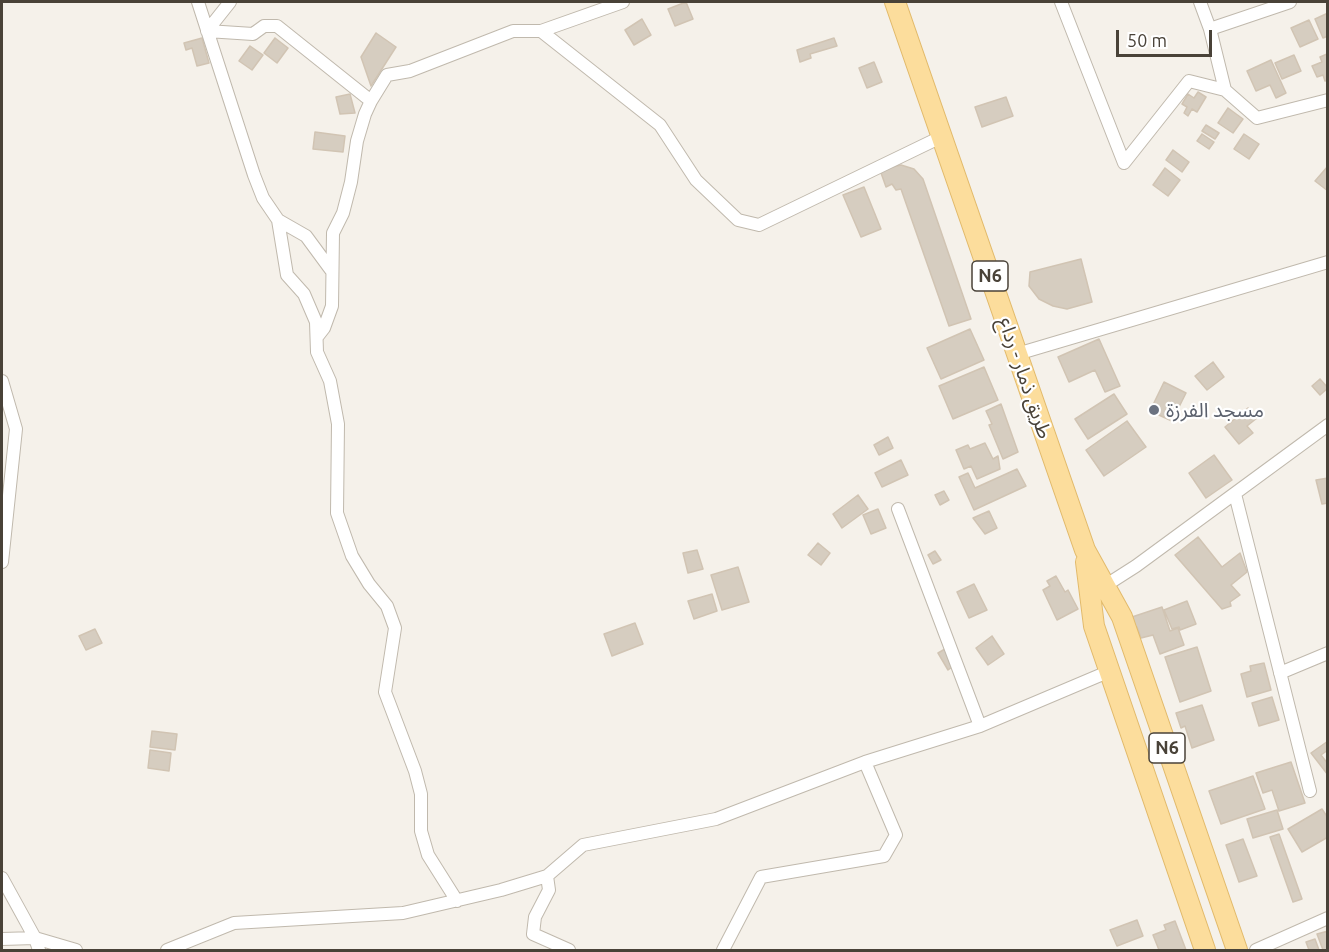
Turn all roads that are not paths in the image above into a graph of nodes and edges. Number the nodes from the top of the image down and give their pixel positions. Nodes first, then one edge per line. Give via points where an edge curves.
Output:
1 (198, 2) edge
2 (230, 2) edge
3 (623, 2) edge
4 (895, 2) edge
5 (1061, 2) edge
6 (1200, 2) edge
7 (1290, 2) edge
8 (1210, 28) junction
9 (207, 31) junction
10 (541, 31) junction
11 (1225, 90) junction
12 (1328, 100) edge
13 (371, 101) junction
14 (942, 137) junction
15 (278, 220) junction
16 (1328, 262) edge
17 (332, 272) junction
18 (316, 337) junction
19 (1017, 354) junction
20 (2, 381) edge
21 (1328, 425) edge
22 (1235, 494) junction
23 (898, 509) dead end
24 (2, 562) edge
25 (1097, 590) junction
26 (1328, 653) edge
27 (1110, 671) junction
28 (1280, 673) junction
29 (980, 726) junction
30 (864, 762) junction
31 (1310, 790) dead end
32 (547, 876) junction
33 (2, 878) edge
34 (457, 901) junction
35 (1328, 918) edge
36 (35, 938) junction
37 (2, 939) edge
38 (39, 951) edge
39 (76, 951) edge
40 (167, 951) edge
41 (569, 951) edge
42 (723, 951) edge
43 (1205, 951) edge
44 (1237, 951) edge
45 (1256, 951) edge

1 - 9 street
2 - 9 street
3 - 10 street
4 - 14 main road, طريق ذمار - رداع / N6
5 - 11 street via 1124,163 1189,81
6 - 8 street
7 - 8 street
8 - 11 street
9 - 13 street via 253,34 264,26 278,27
9 - 15 street via 263,198
10 - 13 street via 513,31 410,71 387,75
10 - 14 street via 660,125 696,180 738,220 759,225 777,219
11 - 12 street via 1257,118
13 - 17 street via 357,141 351,182 333,233
14 - 19 main road, طريق ذمار - رداع / N6
15 - 17 street via 306,236
15 - 18 street via 287,275 304,294 316,322
16 - 19 street
17 - 18 street via 332,306
18 - 34 street via 338,424 337,513 352,556 387,606 395,628 385,692 415,771 421,794 421,831 428,855
19 - 25 main road, طريق ذمار - رداع / N6
20 - 24 street via 16,429
21 - 22 street
22 - 25 street
22 - 28 street
23 - 29 street
25 - 27 main road, N6 via 1094,626
25 - 44 main road, N6 via 1122,617
26 - 28 street
27 - 29 street
27 - 43 main road, N6
28 - 31 street
29 - 30 street
30 - 32 street via 716,819 583,845
30 - 42 street via 896,835 884,856 761,877
32 - 34 street
32 - 41 street via 549,890 535,917 533,934
33 - 36 street
34 - 40 street via 404,913 234,923
35 - 45 street
36 - 37 street
36 - 38 street
36 - 39 street

